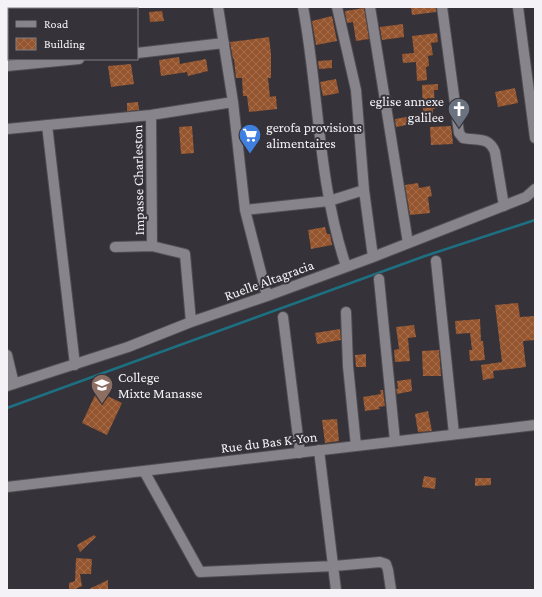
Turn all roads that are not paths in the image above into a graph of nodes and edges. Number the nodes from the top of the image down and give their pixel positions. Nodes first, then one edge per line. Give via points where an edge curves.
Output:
1 (218, 7) edge
2 (303, 7) edge
3 (337, 7) edge
4 (370, 7) edge
5 (442, 7) edge
6 (518, 7) edge
7 (224, 42) junction
8 (138, 52) edge
9 (69, 60) edge
10 (7, 66) edge
11 (233, 102) junction
12 (151, 115) junction
13 (47, 125) junction
14 (7, 129) edge
15 (535, 138) edge
16 (535, 189) edge
17 (364, 190) junction
18 (329, 201) junction
19 (504, 206) junction
20 (245, 210) junction
21 (408, 243) junction
22 (152, 246) junction
23 (115, 247) dead end
24 (373, 257) junction
25 (436, 261) dead end
26 (346, 266) junction
27 (379, 279) dead end
28 (267, 296) junction
29 (346, 312) dead end
30 (283, 317) dead end
31 (191, 322) junction
32 (7, 355) edge
33 (75, 365) junction
34 (11, 385) edge
35 (535, 425) edge
36 (454, 434) junction
37 (395, 441) junction
38 (356, 446) junction
39 (319, 450) junction
40 (300, 453) junction
41 (144, 471) junction
42 (7, 487) edge
43 (334, 566) junction
44 (336, 590) edge
45 (391, 590) edge

1 - 7 street
2 - 18 street
3 - 17 street via 356,90
4 - 21 street
5 - 19 street via 459,133 463,138 492,144
6 - 15 street
7 - 8 street
7 - 11 street
9 - 10 street
11 - 12 street
11 - 20 street
12 - 13 street
12 - 22 street, Impasse Charleston
13 - 14 street
13 - 33 street
16 - 19 street, Ruelle Altagracia via 526,197
17 - 18 street
17 - 24 street
18 - 20 street
18 - 26 street
19 - 21 street, Ruelle Altagracia
20 - 28 street
21 - 24 street, Ruelle Altagracia
22 - 23 street
22 - 31 street via 185,254
24 - 26 street, Ruelle Altagracia
25 - 36 street
26 - 28 street, Ruelle Altagracia
27 - 37 street
28 - 31 street, Ruelle Altagracia
29 - 38 street via 348,366
30 - 40 street
31 - 33 street, Ruelle Altagracia
32 - 34 street
33 - 34 street, Ruelle Altagracia
35 - 36 street, Rue du Bas K-Yon
36 - 37 street, Rue du Bas K-Yon
37 - 38 street, Rue du Bas K-Yon
38 - 39 street, Rue du Bas K-Yon
39 - 40 street, Rue du Bas K-Yon
39 - 43 street
40 - 41 street, Rue du Bas K-Yon
41 - 42 street, Rue du Bas K-Yon
41 - 43 street via 200,572
43 - 44 street
43 - 45 street via 380,562 386,564

